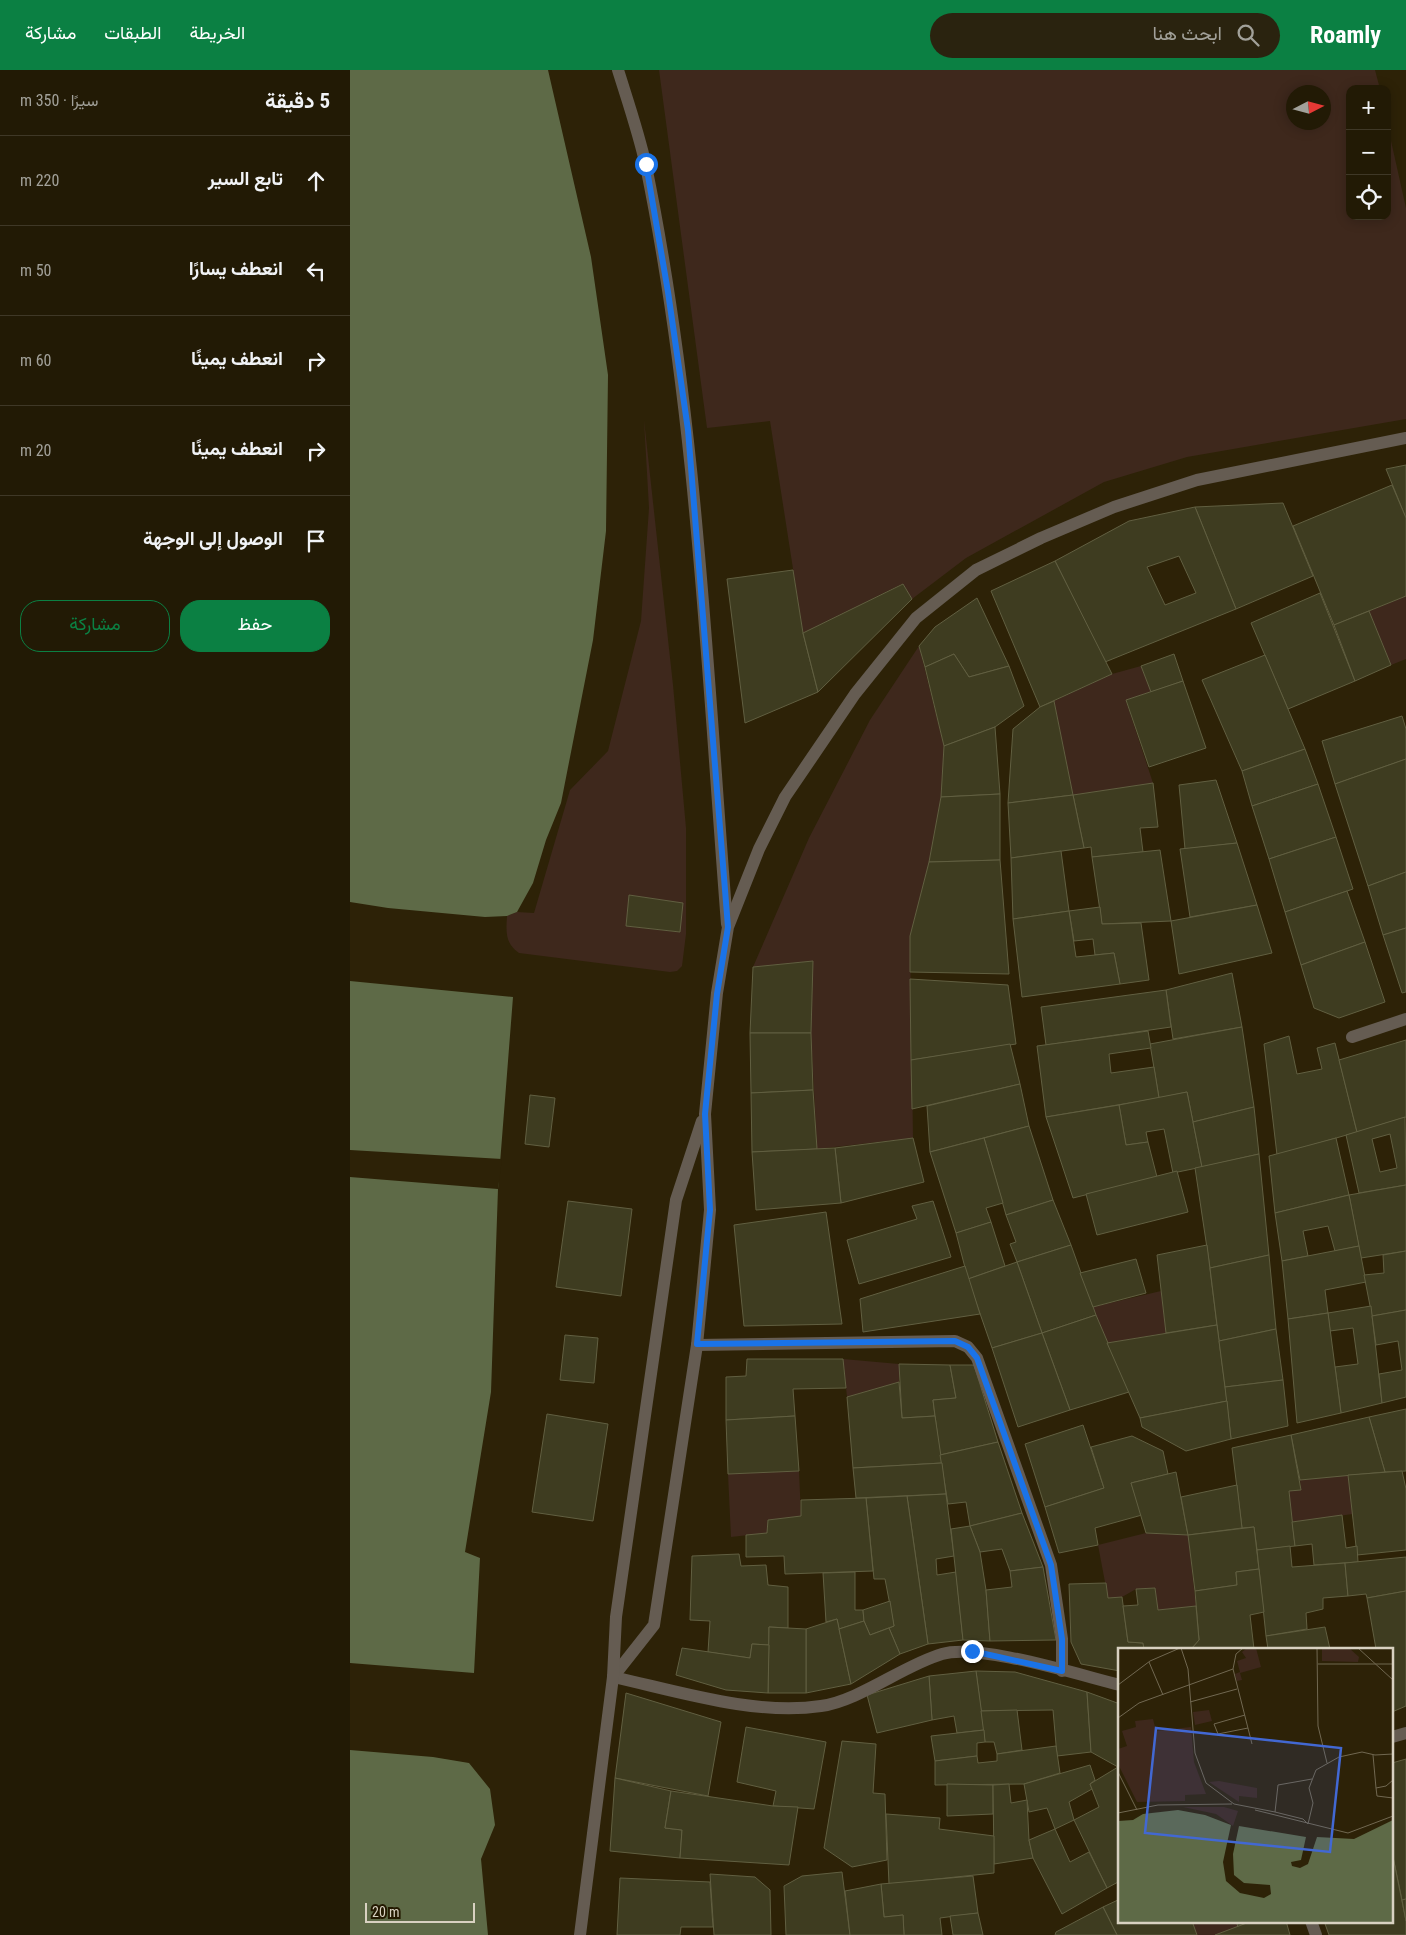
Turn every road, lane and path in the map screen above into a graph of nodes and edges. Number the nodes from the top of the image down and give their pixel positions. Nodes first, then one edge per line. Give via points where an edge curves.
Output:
1 (618, 70) edge
2 (1406, 438) edge
3 (728, 927) junction
4 (1406, 1019) edge
5 (1352, 1037) dead end
6 (705, 1114) junction
7 (697, 1344) junction
8 (1062, 1671) junction
9 (613, 1677) junction
10 (1118, 1685) edge
11 (1311, 1922) edge
12 (580, 1935) edge
13 (1316, 1935) edge

1 - 3 street via 646,164 688,430
2 - 3 street via 1197,480 1114,507 976,570 916,618 854,694 785,797
3 - 6 street via 717,994
4 - 5 street
6 - 7 street via 710,1210
6 - 9 street via 676,1200 616,1617
7 - 8 street via 955,1341 968,1347 977,1358 1051,1565 1062,1639
7 - 9 street via 654,1625
8 - 9 street via 972,1651 944,1653 822,1706 777,1708 720,1700
8 - 10 street
9 - 12 street
11 - 13 street

